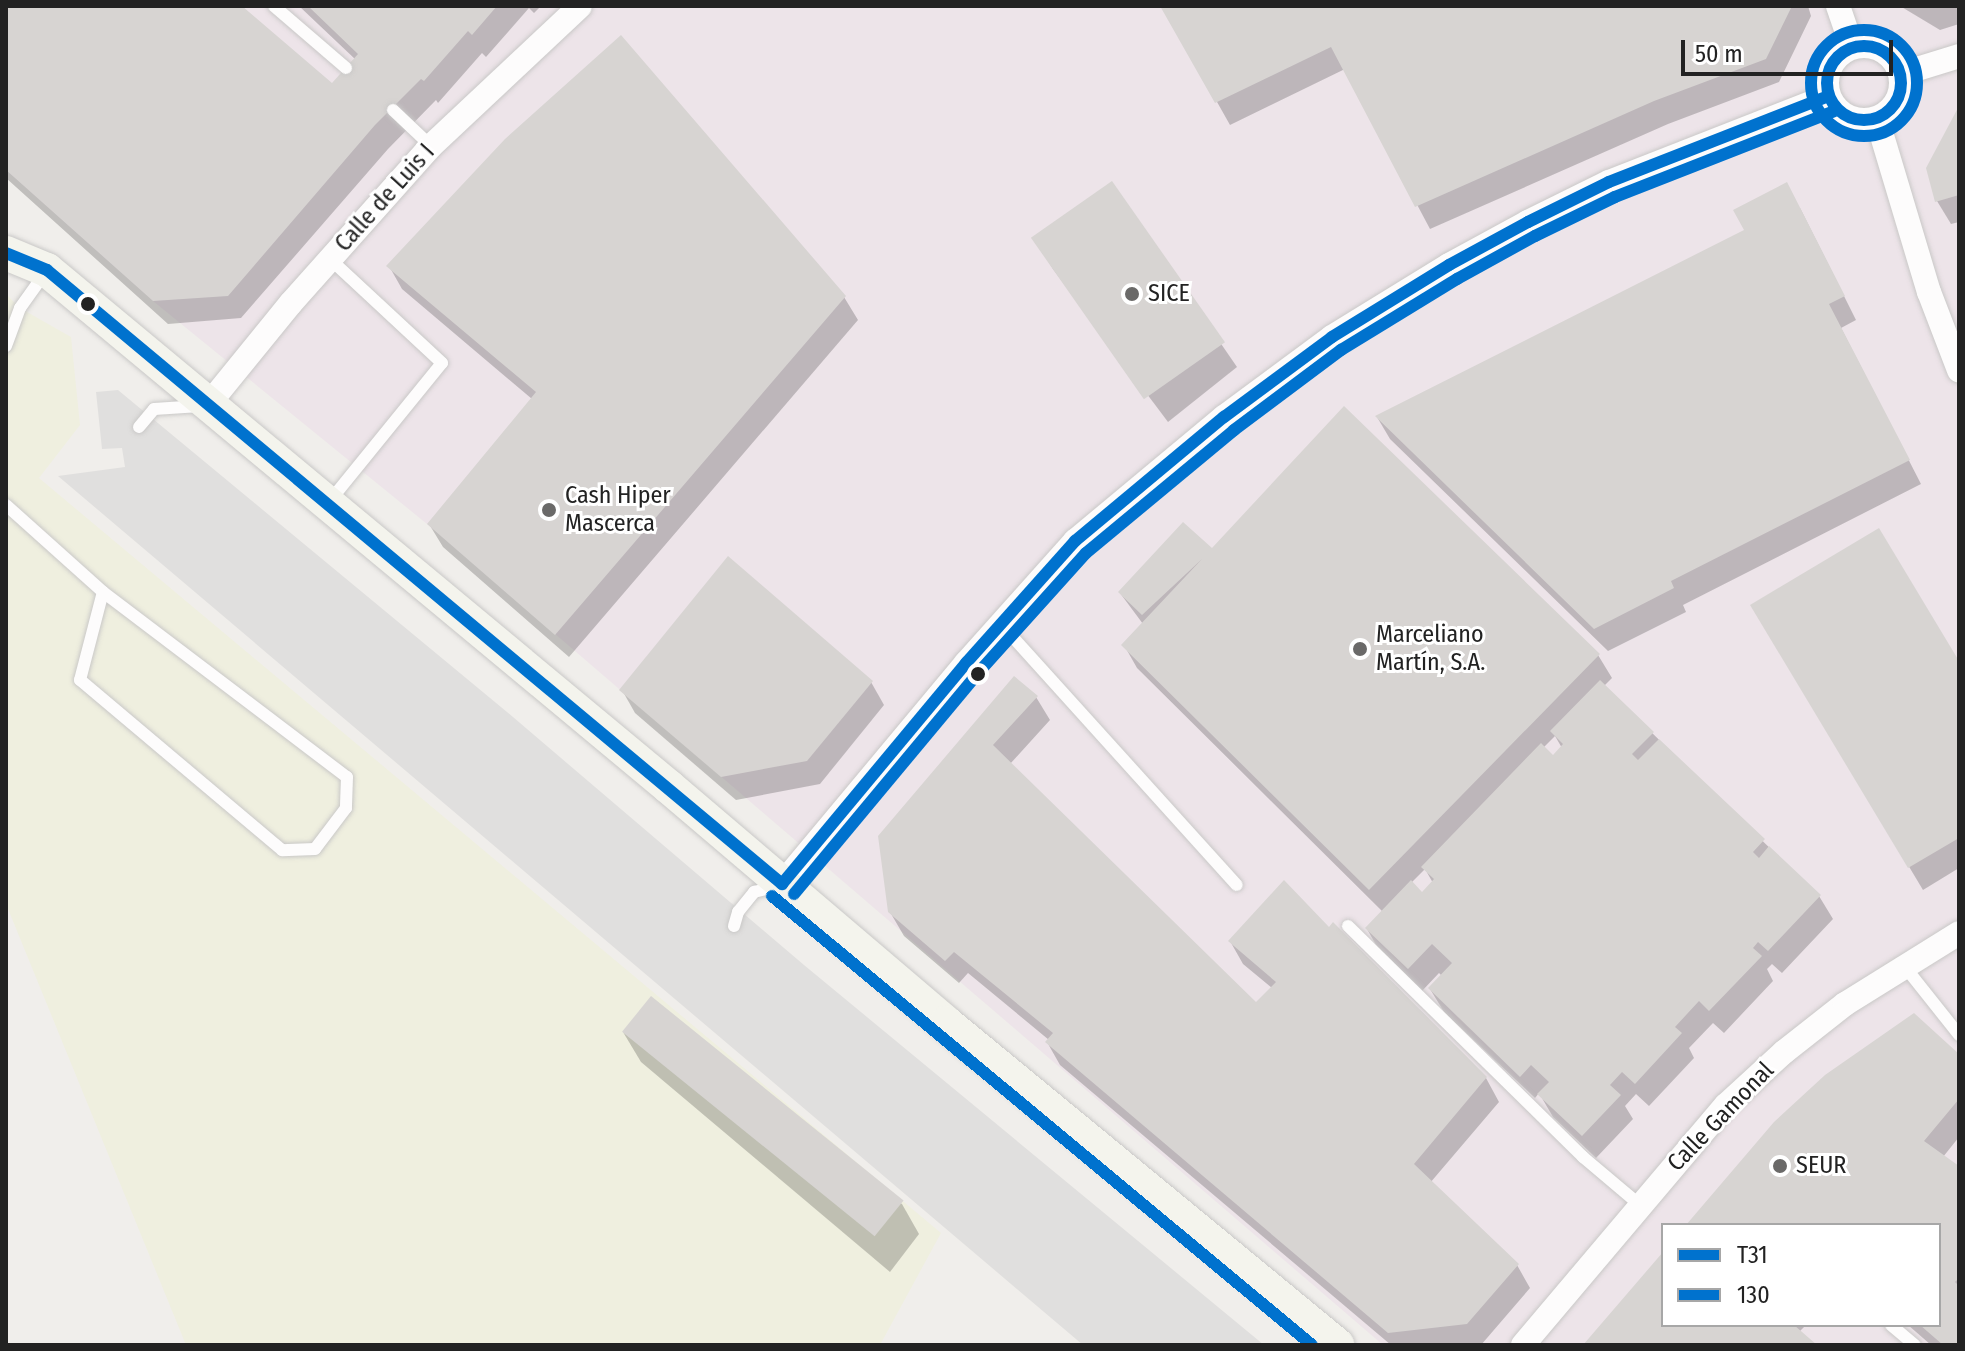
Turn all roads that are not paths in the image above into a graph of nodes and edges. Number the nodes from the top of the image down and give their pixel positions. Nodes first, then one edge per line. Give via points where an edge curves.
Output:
1 (274, 6) edge
2 (580, 6) edge
3 (1838, 6) edge
4 (1852, 47) junction
5 (1959, 56) edge
6 (346, 68) dead end
7 (1901, 74) junction
8 (1828, 96) junction
9 (393, 110) dead end
10 (1877, 119) junction
11 (431, 146) junction
12 (6, 236) edge
13 (6, 253) edge
14 (330, 259) junction
15 (47, 270) junction
16 (6, 346) edge
17 (1959, 370) edge
18 (208, 405) junction
19 (139, 427) dead end
20 (327, 504) junction
21 (6, 505) edge
22 (103, 592) junction
23 (1000, 623) junction
24 (782, 884) junction
25 (1237, 885) dead end
26 (734, 926) dead end
27 (1348, 926) dead end
28 (1959, 933) edge
29 (1905, 967) junction
30 (1959, 1035) edge
31 (1640, 1205) junction
32 (1893, 1327) edge
33 (1337, 1345) edge
34 (1523, 1345) edge
35 (1915, 1345) edge

1 - 6 lane
2 - 11 street, Calle de Luis I
3 - 4 street
4 - 7 street via 1873,46 1891,56
4 - 8 street via 1835,58 1827,76
5 - 7 street
7 - 10 street via 1901,92 1892,109
8 - 10 street via 1839,112 1857,121
8 - 23 street via 1596,188 1449,265 1332,337 1224,417 1075,541
9 - 11 lane
10 - 17 street via 1929,292
11 - 14 street, Calle de Luis I
12 - 15 street
13 - 15 street
14 - 18 street, Calle de Luis I
14 - 20 lane via 442,363
15 - 16 lane via 20,308
15 - 18 street
18 - 19 lane via 154,409
18 - 20 street
20 - 24 street
21 - 22 lane
22 - 22 lane via 80,680 282,850 315,849 346,808 347,777
23 - 24 street
23 - 25 lane
24 - 26 lane via 754,892
24 - 33 street
27 - 31 lane via 1583,1157
28 - 29 street, Calle Gamonal
29 - 30 lane
29 - 31 street, Calle Gamonal via 1845,1004 1784,1052 1726,1105
31 - 34 street, Calle Gamonal
32 - 35 lane

